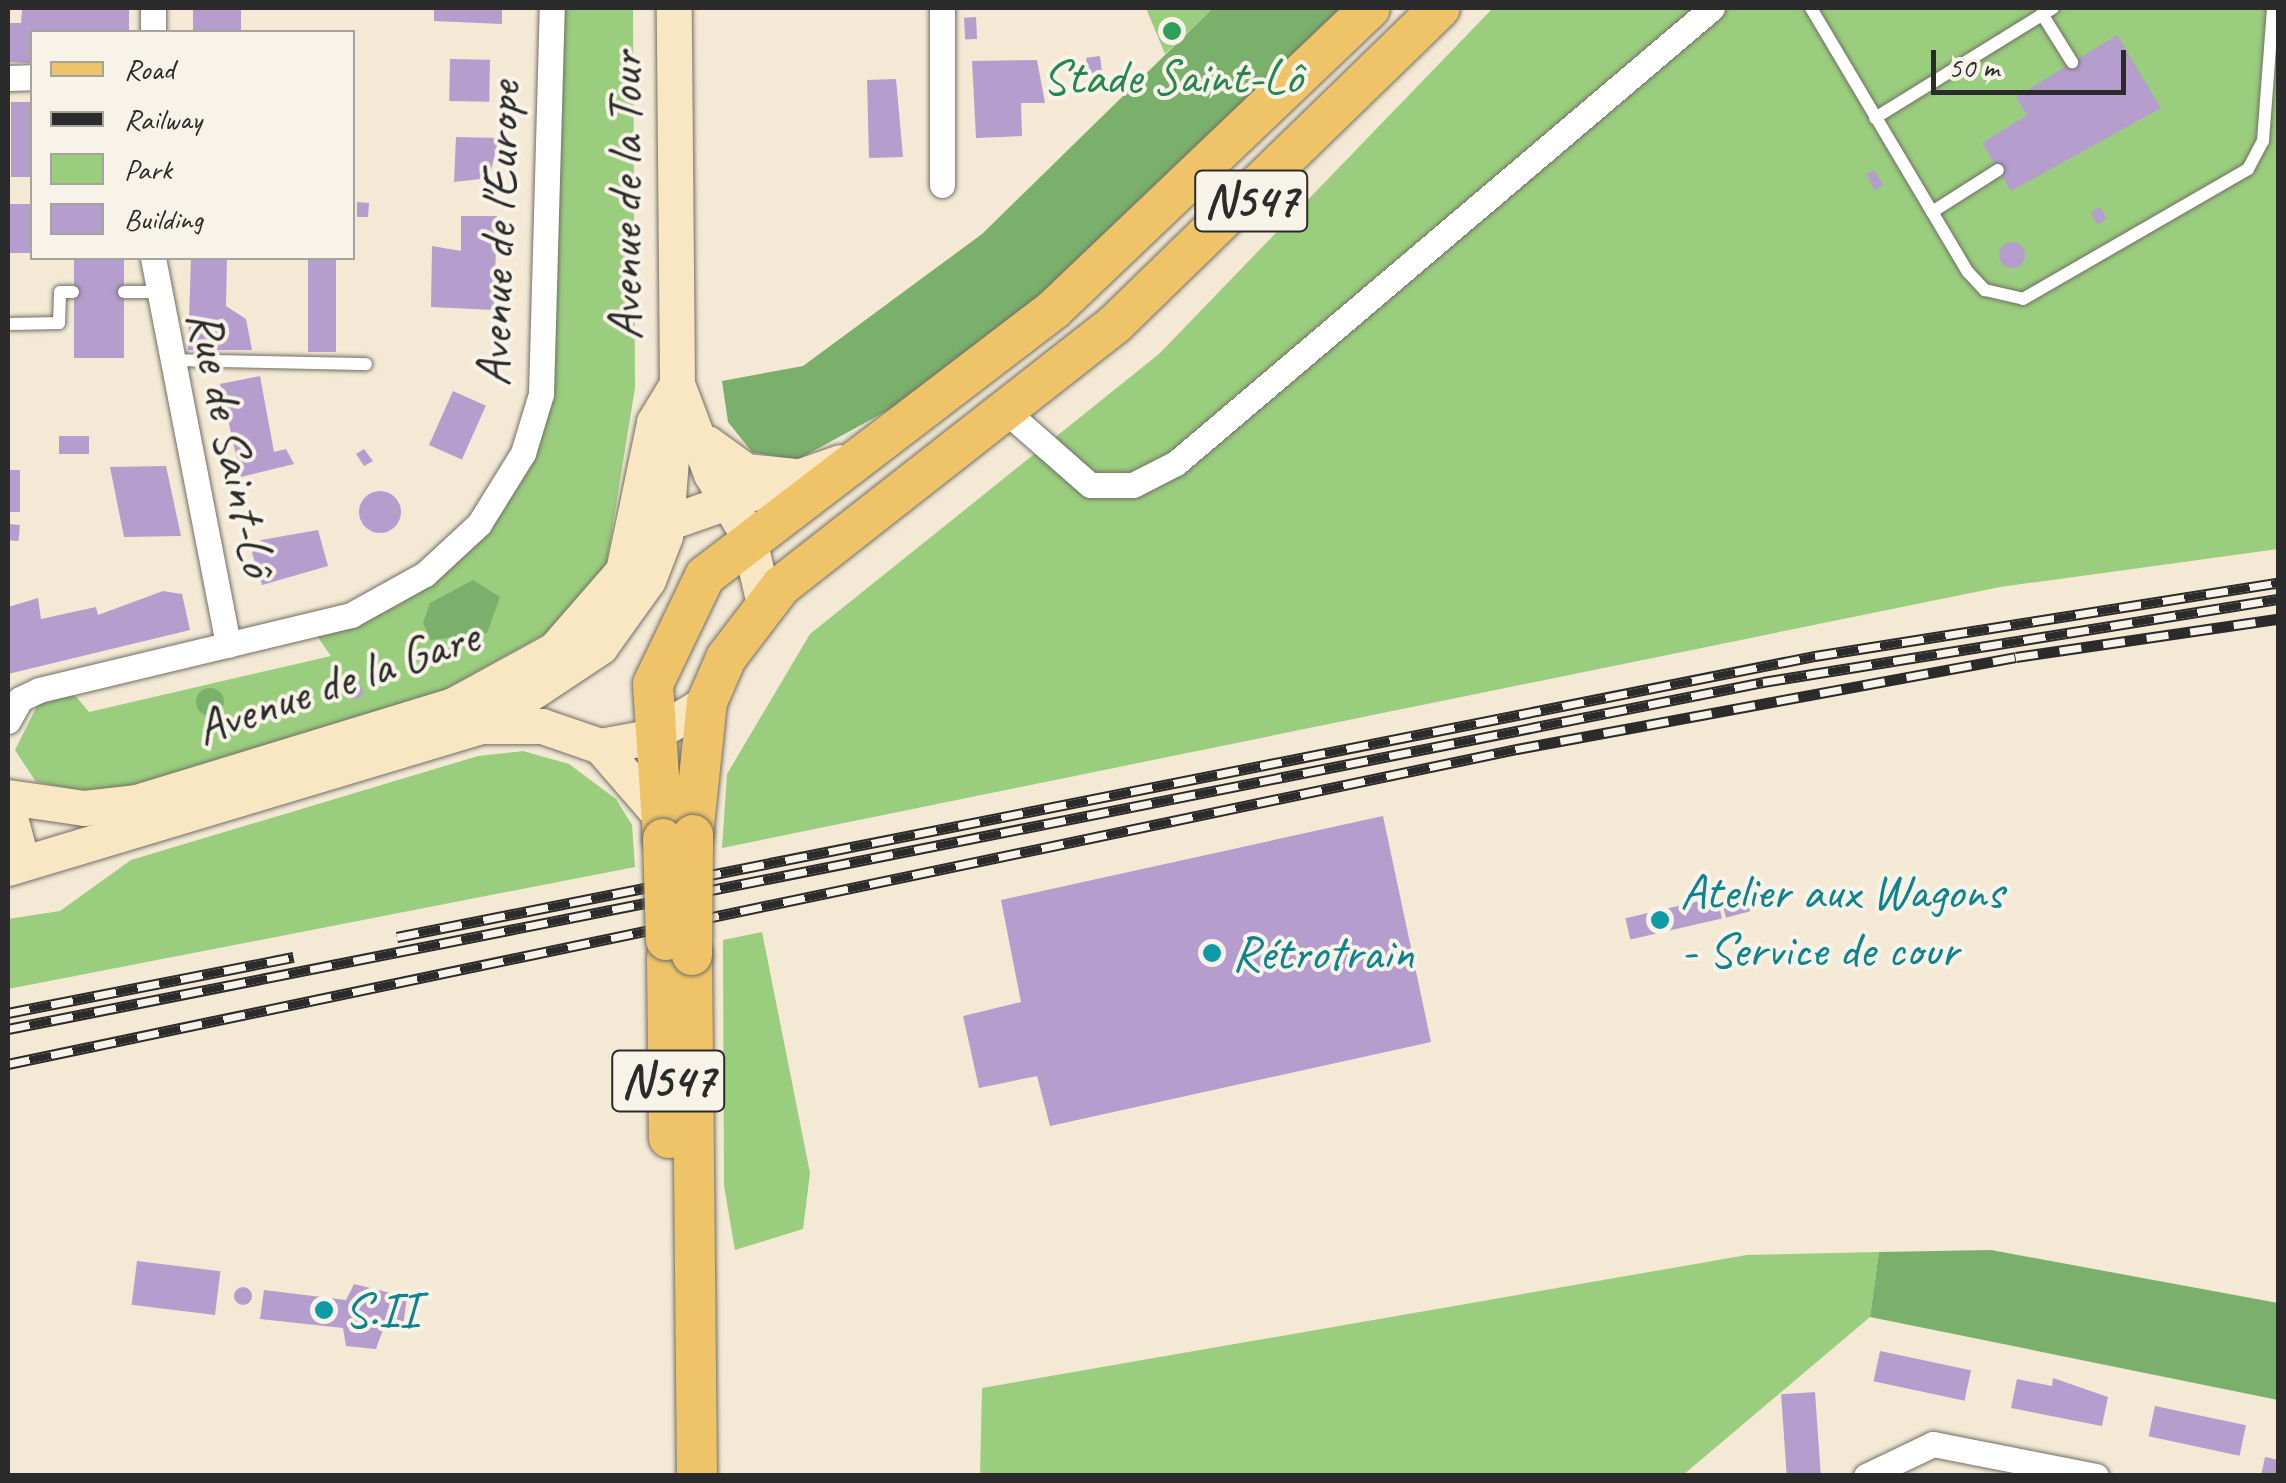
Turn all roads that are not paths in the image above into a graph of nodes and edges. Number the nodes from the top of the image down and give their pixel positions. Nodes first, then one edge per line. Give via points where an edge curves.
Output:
1 (552, 8) edge
2 (674, 8) edge
3 (942, 8) edge
4 (1370, 8) edge
5 (1440, 8) edge
6 (1712, 8) edge
7 (1810, 8) edge
8 (2273, 8) edge
9 (2048, 11) edge
10 (2072, 62) dead end
11 (2273, 117) edge
12 (1876, 118) junction
13 (1998, 170) dead end
14 (942, 185) dead end
15 (1932, 212) junction
16 (153, 260) edge
17 (72, 292) dead end
18 (124, 292) dead end
19 (155, 292) junction
20 (11, 324) dead end
21 (167, 360) junction
22 (366, 364) dead end
23 (677, 384) junction
24 (1008, 413) junction
25 (707, 443) junction
26 (874, 448) junction
27 (806, 476) junction
28 (668, 519) junction
29 (740, 519) junction
30 (636, 536) junction
31 (764, 604) junction
32 (228, 646) junction
33 (564, 677) junction
34 (707, 702) junction
35 (8, 721) edge
36 (481, 726) junction
37 (649, 736) junction
38 (588, 740) junction
39 (8, 797) edge
40 (8, 810) edge
41 (671, 829) junction
42 (8, 867) edge
43 (685, 1415) junction
44 (672, 1476) edge
45 (697, 1476) edge
46 (1866, 1476) edge
47 (2096, 1476) edge

1 - 32 street, Avenue de l'Europe via 544,367 514,469 479,524 402,590 351,615
2 - 23 street, Avenue de la Tour
3 - 14 street
4 - 26 main road, N547 via 1103,267
5 - 24 main road, N547 via 1220,230
6 - 24 street via 1176,463 1132,485 1090,485
7 - 12 lane
8 - 11 lane
9 - 10 lane
9 - 12 lane
11 - 15 lane via 2257,156 2236,179 2040,295 1985,290
12 - 15 lane
13 - 15 lane
16 - 19 street, Rue de Saint-Lô
17 - 20 lane via 60,292 59,323
18 - 19 lane
19 - 21 street, Rue de Saint-Lô
21 - 22 lane
21 - 32 street, Rue de Saint-Lô
23 - 25 street, Avenue de la Tour
23 - 28 street, Avenue de la Tour
23 - 30 street, Avenue de la Tour via 654,422
24 - 31 main road, N547
25 - 27 street via 762,476
25 - 29 street, Avenue de la Tour via 711,474
26 - 27 street
26 - 29 main road, N547
27 - 29 street
28 - 29 street
28 - 30 street
28 - 33 street, Avenue de la Gare via 633,606
29 - 31 street, Avenue de la Tour
29 - 37 main road, N547 via 677,618 655,674
30 - 39 street, Avenue de la Gare via 606,598 571,636 454,705 112,807
31 - 34 main road, N547
32 - 35 street, Avenue de l'Europe via 30,692
33 - 36 street, Avenue de la Gare
33 - 38 street
34 - 37 street, Avenue de la Gare
34 - 41 main road, N547
36 - 38 street, Avenue de la Gare
36 - 42 street, Avenue de la Gare
37 - 38 street, Avenue de la Gare
37 - 41 main road, N547
38 - 41 street
40 - 42 street via 18,847
41 - 43 main road, N547, bridge via 680,956
43 - 44 main road, N547
43 - 45 main road, N547
46 - 47 street via 1934,1444

